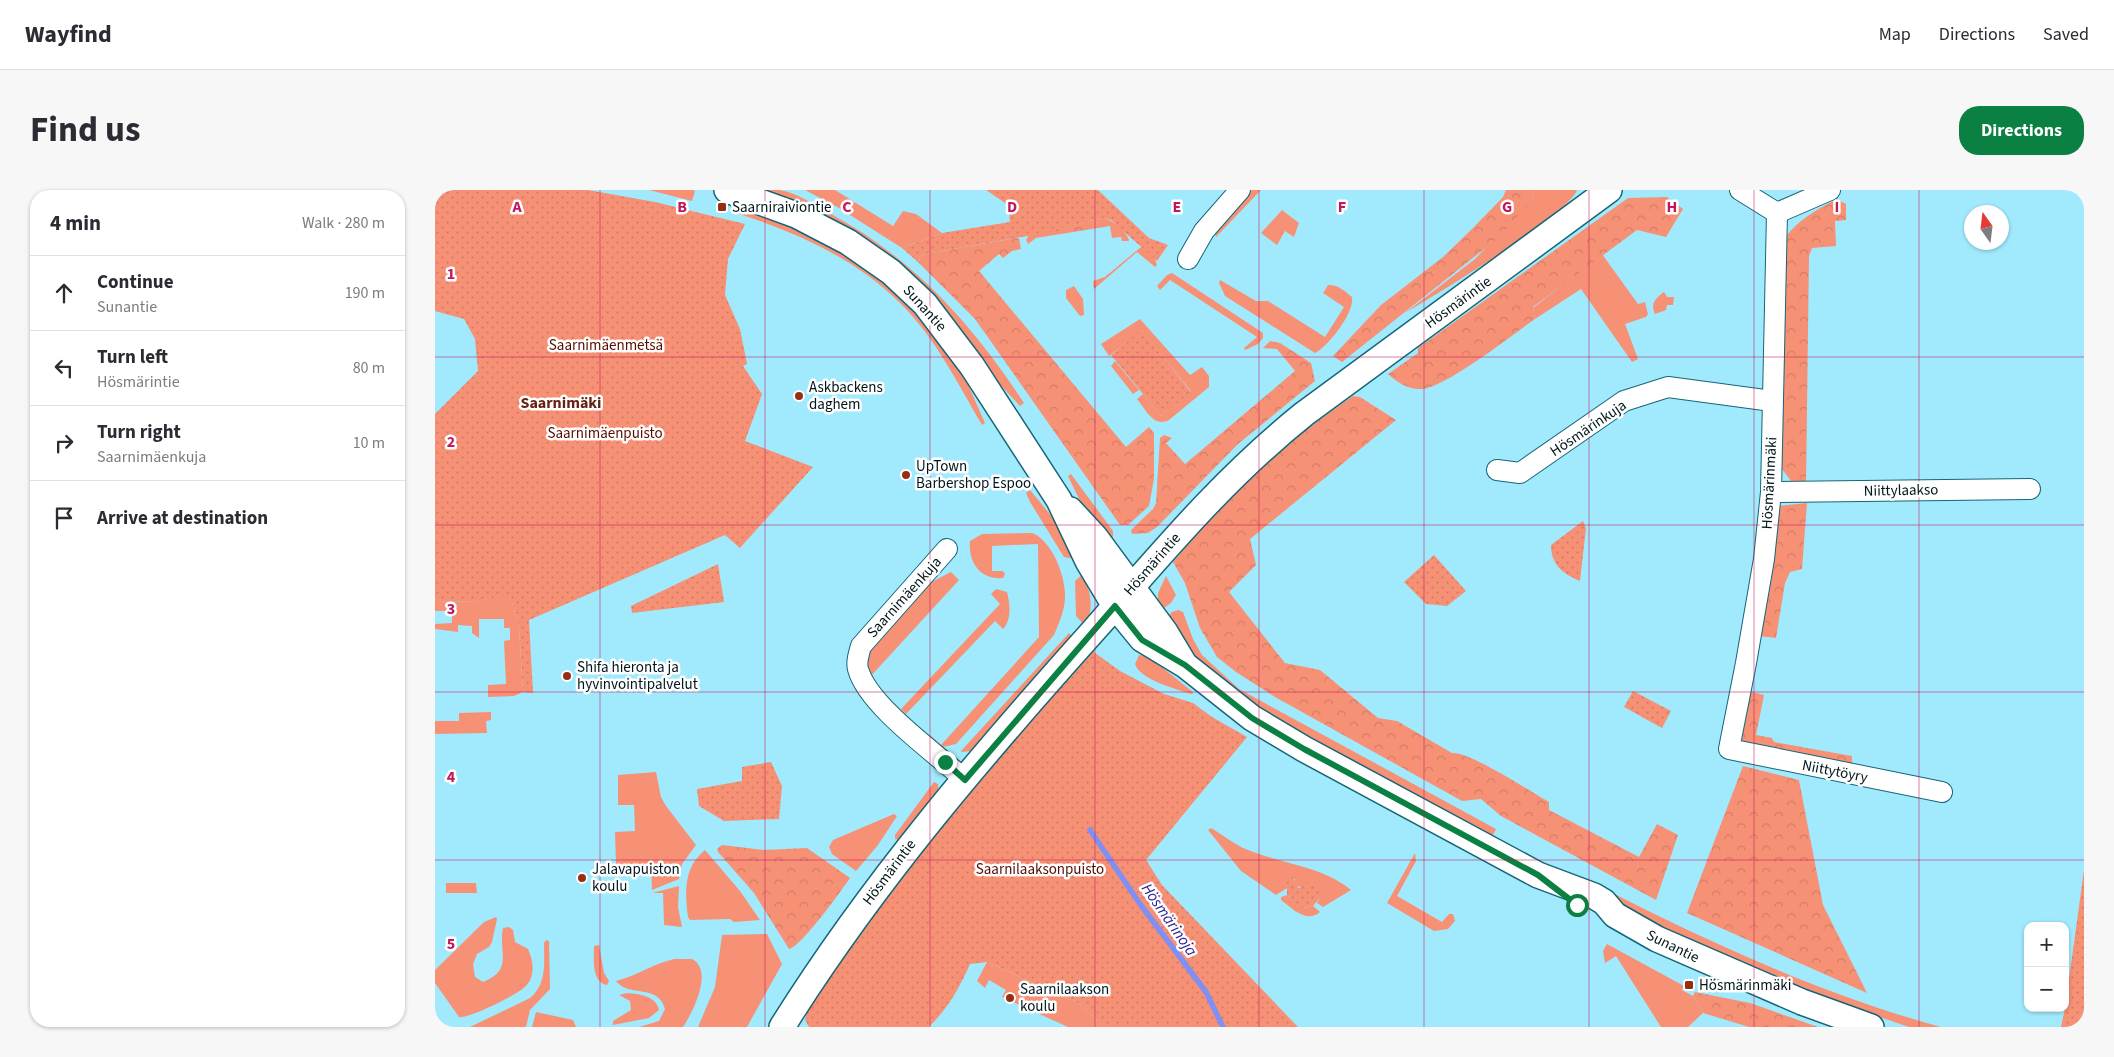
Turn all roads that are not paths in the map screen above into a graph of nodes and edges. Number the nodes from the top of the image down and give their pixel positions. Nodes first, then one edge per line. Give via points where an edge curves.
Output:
1 (727, 190) edge
2 (1240, 190) edge
3 (1609, 190) edge
4 (1740, 190) edge
5 (1830, 190) edge
6 (1777, 213) junction
7 (1188, 259) dead end
8 (1772, 401) junction
9 (1497, 470) dead end
10 (2030, 489) dead end
11 (1771, 492) junction
12 (947, 550) dead end
13 (1123, 597) junction
14 (1729, 749) joint
15 (965, 780) junction
16 (1942, 792) dead end
17 (782, 1027) edge
18 (1871, 1027) edge

1 - 13 street, Sunantie via 796,215 849,242 891,272 925,304 949,334 1059,500 1079,546
2 - 7 street via 1204,231
3 - 13 street, Hösmärintie via 1262,448 1220,488
4 - 6 street
5 - 6 street
6 - 8 street, Hösmärinmäki
8 - 9 street, Hösmärinkuja via 1669,387 1624,401 1520,473
8 - 11 street, Hösmärinmäki
10 - 11 street, Niittylaakso
11 - 14 street, Hösmärinmäki via 1762,568
12 - 15 street, Saarnimäenkuja via 861,646 857,666 875,697 908,732
13 - 15 street, Hösmärintie
13 - 18 street, Sunantie via 1142,640 1185,665 1252,718 1304,749 1538,875 1594,896 1604,902 1615,916 1704,961
14 - 16 street, Niittytöyry
15 - 17 street, Hösmärintie via 874,891

